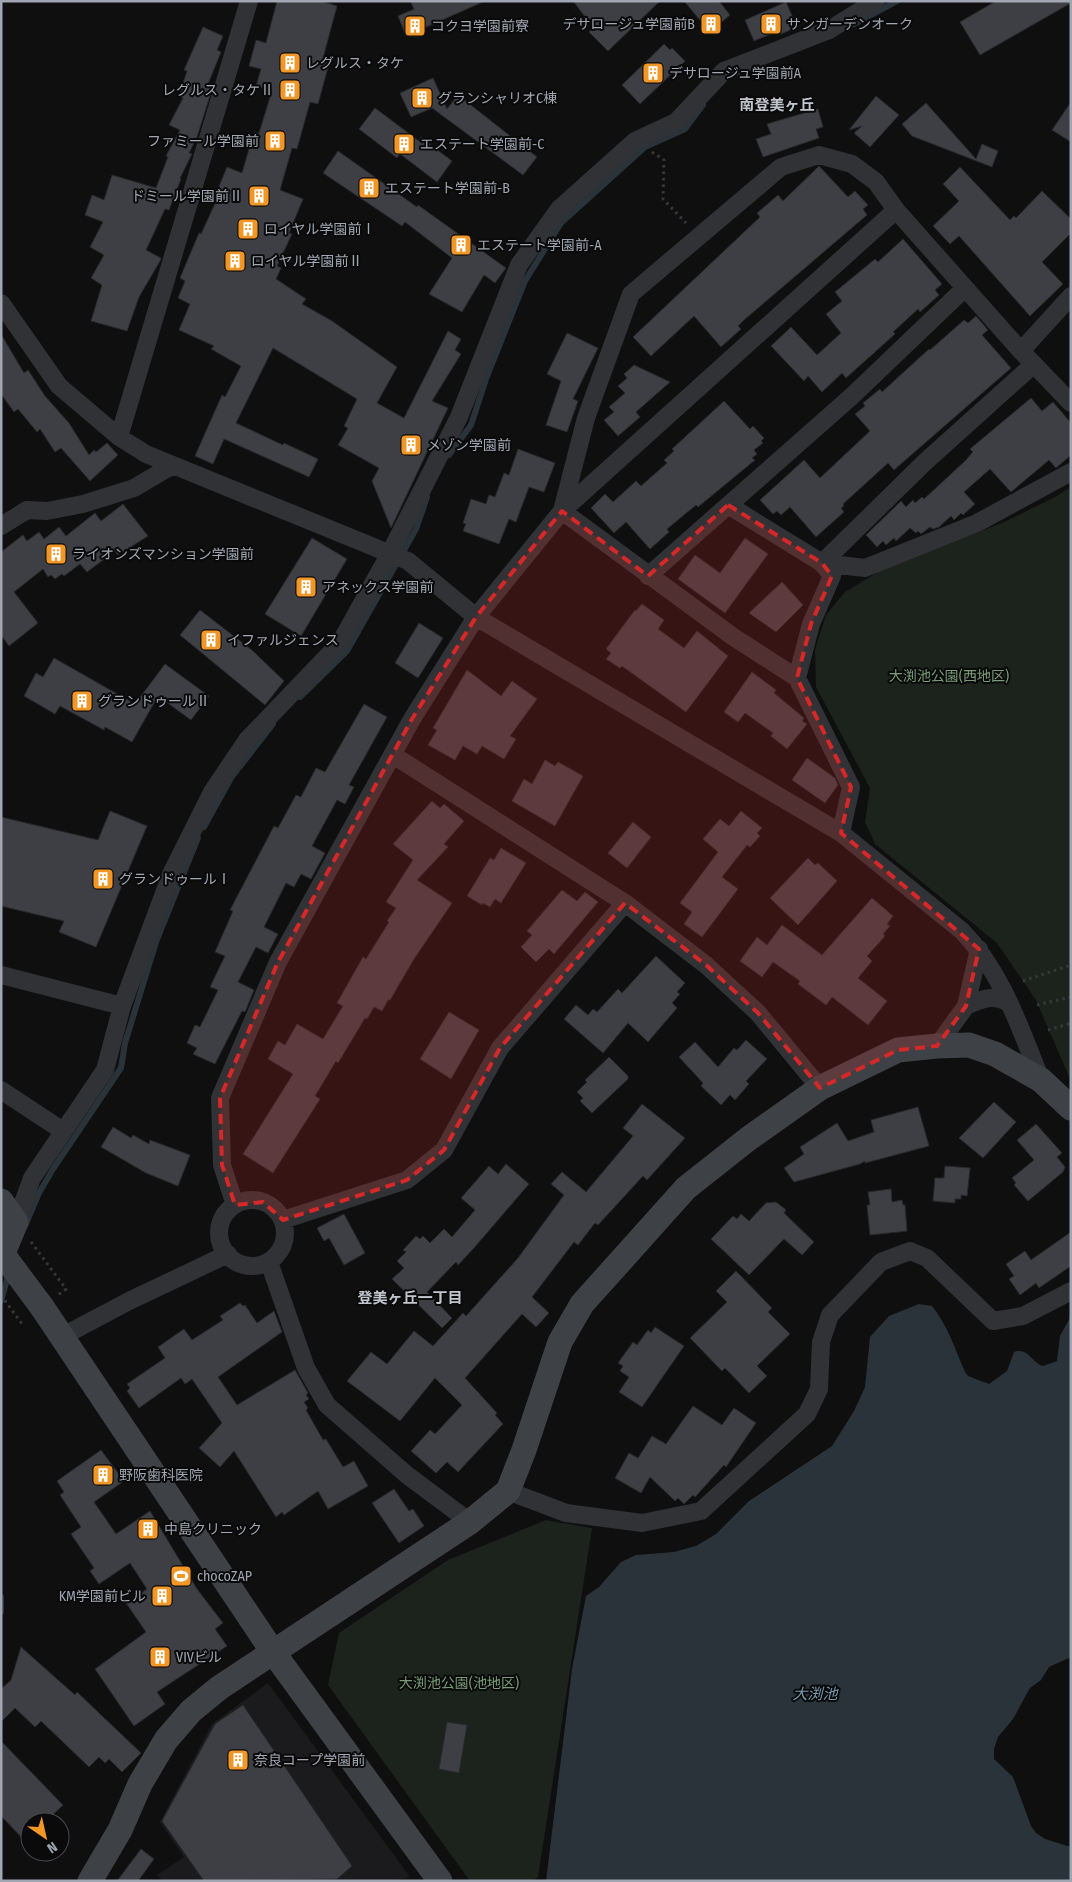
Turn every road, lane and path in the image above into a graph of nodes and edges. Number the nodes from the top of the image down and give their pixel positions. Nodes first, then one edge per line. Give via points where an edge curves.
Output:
1 (249, 1) edge
2 (876, 1) edge
3 (635, 141) junction
4 (896, 210) junction
5 (700, 234) junction
6 (966, 288) junction
7 (1071, 296) edge
8 (1, 304) edge
9 (1021, 351) junction
10 (1034, 364) junction
11 (1071, 403) edge
12 (119, 437) junction
13 (173, 465) junction
14 (1071, 472) edge
15 (728, 505) junction
16 (562, 511) junction
17 (1, 526) edge
18 (397, 556) junction
19 (822, 563) junction
20 (648, 576) junction
21 (476, 617) junction
22 (797, 678) junction
23 (392, 754) junction
24 (841, 833) junction
25 (625, 903) junction
26 (979, 949) junction
27 (1071, 965) edge
28 (1, 975) edge
29 (1023, 981) dead end
30 (1071, 997) edge
31 (1010, 1004) junction
32 (1038, 1005) dead end
33 (122, 1006) junction
34 (966, 1006) junction
35 (1071, 1023) edge
36 (1048, 1030) dead end
37 (937, 1046) junction
38 (1041, 1080) junction
39 (820, 1088) junction
40 (1, 1090) edge
41 (1071, 1108) edge
42 (63, 1131) junction
43 (1, 1201) edge
44 (235, 1205) junction
45 (283, 1220) junction
46 (8, 1239) edge
47 (228, 1254) junction
48 (269, 1262) junction
49 (1071, 1291) edge
50 (1, 1295) edge
51 (42, 1307) junction
52 (22, 1324) dead end
53 (61, 1337) junction
54 (508, 1491) junction
55 (470, 1522) junction
56 (273, 1652) junction
57 (434, 1874) edge
58 (90, 1881) edge

1 - 12 street
2 - 3 street via 829,30 724,70 676,122
3 - 5 path via 664,160 663,199
3 - 18 street via 559,209 518,265 459,417
4 - 5 street via 876,182 852,164 820,155 782,167
4 - 6 street
4 - 16 street
5 - 16 street via 632,294 586,418
6 - 9 street
6 - 15 street via 852,396
7 - 9 street
8 - 12 street via 59,386
9 - 10 street
10 - 11 street
10 - 19 street via 925,462
12 - 13 street via 146,454
13 - 17 street via 134,488 83,504 47,511 27,510
13 - 18 street
14 - 19 street via 977,523 865,568
15 - 19 street
15 - 20 street
16 - 20 street
16 - 21 street
18 - 21 street
18 - 33 street via 340,643 247,740 212,792 172,872
19 - 22 street via 832,576 811,624
20 - 22 street
21 - 23 street
21 - 24 street
22 - 24 street via 850,787
23 - 25 street
23 - 44 street via 278,962 220,1098 222,1165
24 - 26 street via 962,931
25 - 39 street via 706,965 758,1013
25 - 45 street via 500,1048 444,1150 406,1180
26 - 31 street
26 - 34 street
27 - 29 path
28 - 33 street
30 - 32 path
31 - 34 street via 990,996
31 - 38 street
33 - 42 street via 105,1070
34 - 37 street
35 - 36 path
37 - 38 street via 969,1045 995,1054
37 - 39 street via 898,1050
38 - 41 street
39 - 54 street via 686,1188 582,1304 560,1342
40 - 42 street
42 - 46 street via 32,1178
43 - 46 street
44 - 45 street via 252,1200 263,1202 273,1207
44 - 47 street via 223,1217 220,1228 220,1240
45 - 48 street via 285,1238 280,1252
46 - 51 street, bridge
46 - 51 path via 66,1289
47 - 48 street via 242,1265 258,1266
47 - 53 street
48 - 55 street via 306,1368 327,1405 407,1474
49 - 54 street via 1023,1316 993,1321 927,1258 910,1251 882,1262 830,1315 821,1342 819,1389 807,1414 701,1511 642,1523 566,1513
50 - 52 path
51 - 53 street
53 - 56 street
54 - 55 street
55 - 56 street
56 - 57 street
56 - 58 street via 191,1711 166,1740

